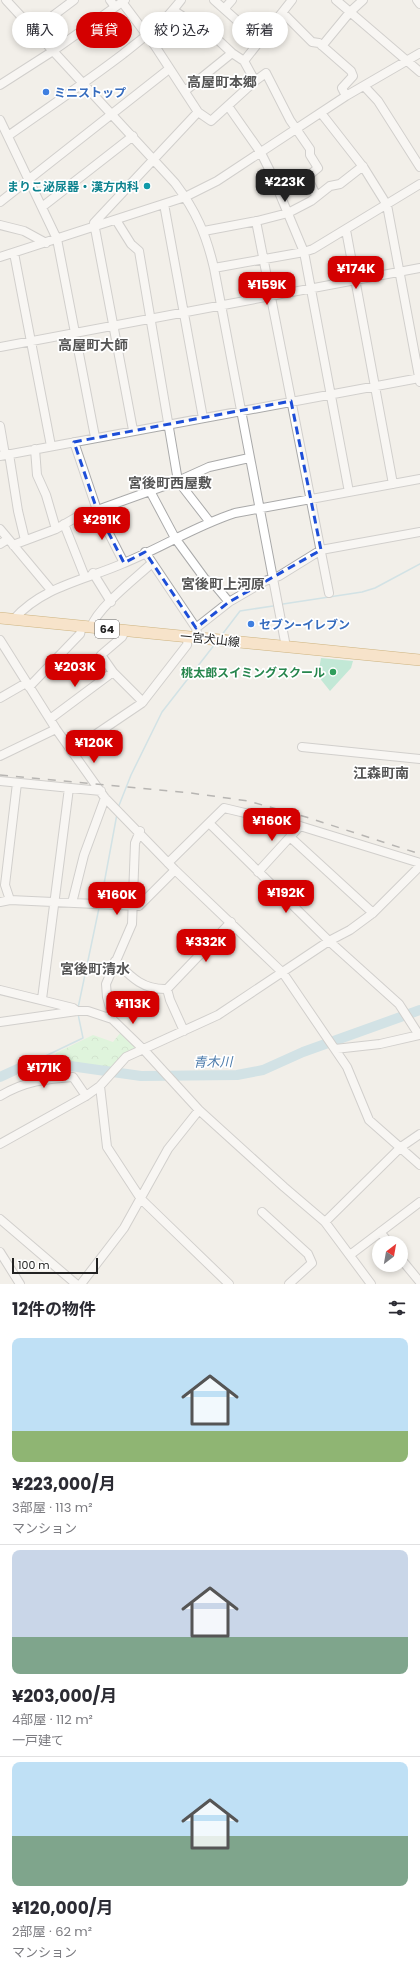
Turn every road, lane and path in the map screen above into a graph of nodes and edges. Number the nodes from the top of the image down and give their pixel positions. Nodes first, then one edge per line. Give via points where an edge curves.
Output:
1 (6, 0) edge
2 (74, 0) edge
3 (110, 0) edge
4 (181, 0) edge
5 (214, 0) edge
6 (232, 0) edge
7 (292, 0) edge
8 (336, 0) edge
9 (363, 0) edge
10 (417, 0) edge
11 (124, 1) edge
12 (420, 4) edge
13 (115, 7) junction
14 (225, 8) junction
15 (173, 10) joint
16 (17, 12) edge
17 (58, 12) edge
18 (284, 12) edge
19 (350, 12) junction
20 (232, 15) edge
21 (288, 18) edge
22 (140, 25) edge
23 (140, 40) edge
24 (322, 46) junction
25 (50, 48) edge
26 (155, 48) edge
27 (254, 48) edge
28 (53, 51) junction
29 (232, 53) junction
30 (420, 53) edge
31 (407, 60) junction
32 (244, 61) junction
33 (169, 69) junction
34 (420, 72) edge
35 (255, 81) junction
36 (83, 84) junction
37 (0, 85) edge
38 (364, 86) junction
39 (184, 90) junction
40 (346, 96) junction
41 (228, 106) junction
42 (198, 112) junction
43 (321, 113) junction
44 (112, 114) junction
45 (0, 120) edge
46 (295, 130) junction
47 (8, 136) junction
48 (133, 136) junction
49 (260, 153) junction
50 (153, 158) junction
51 (363, 166) junction
52 (420, 167) edge
53 (29, 180) junction
54 (420, 184) edge
55 (316, 195) junction
56 (185, 197) junction
57 (0, 202) edge
58 (164, 204) junction
59 (387, 205) junction
60 (42, 207) junction
61 (288, 213) junction
62 (116, 220) junction
63 (256, 221) junction
64 (0, 225) edge
65 (94, 227) junction
66 (346, 230) junction
67 (204, 232) junction
68 (57, 239) junction
69 (46, 243) junction
70 (304, 252) junction
71 (14, 253) junction
72 (0, 257) edge
73 (263, 259) junction
74 (214, 268) junction
75 (420, 268) edge
76 (399, 272) junction
77 (355, 280) junction
78 (310, 288) junction
79 (270, 296) junction
80 (221, 305) junction
81 (184, 312) junction
82 (150, 318) junction
83 (113, 325) junction
84 (74, 332) junction
85 (31, 340) junction
86 (0, 346) edge
87 (420, 379) edge
88 (375, 387) junction
89 (330, 394) junction
90 (291, 401) junction
91 (240, 411) junction
92 (203, 418) junction
93 (167, 424) junction
94 (0, 426) edge
95 (133, 430) junction
96 (94, 438) junction
97 (74, 442) junction
98 (51, 446) junction
99 (36, 449) junction
100 (5, 455) edge
101 (249, 458) junction
102 (420, 479) edge
103 (178, 481) junction
104 (394, 484) junction
105 (150, 491) junction
106 (349, 492) junction
107 (311, 499) junction
108 (260, 508) junction
109 (97, 510) junction
110 (209, 521) junction
111 (64, 524) junction
112 (0, 529) edge
113 (56, 529) junction
114 (420, 532) edge
115 (175, 538) junction
116 (25, 540) junction
117 (11, 542) junction
118 (0, 544) edge
119 (321, 550) junction
120 (145, 552) junction
121 (124, 563) junction
122 (152, 563) junction
123 (93, 573) junction
124 (85, 577) junction
125 (273, 578) junction
126 (51, 590) junction
127 (329, 593) dead end
128 (110, 602) junction
129 (229, 602) junction
130 (0, 618) edge
131 (14, 619) junction
132 (86, 627) junction
133 (125, 631) junction
134 (194, 634) junction
135 (0, 640) edge
136 (286, 647) junction
137 (420, 660) edge
138 (113, 672) junction
139 (27, 685) junction
140 (0, 698) edge
141 (143, 702) junction
142 (50, 719) junction
143 (56, 728) junction
144 (302, 747) dead end
145 (71, 751) junction
146 (0, 756) edge
147 (420, 760) edge
148 (0, 781) edge
149 (17, 783) junction
150 (69, 788) junction
151 (103, 794) junction
152 (209, 823) junction
153 (300, 826) junction
154 (140, 831) junction
155 (290, 837) junction
156 (168, 863) junction
157 (420, 863) edge
158 (420, 866) edge
159 (175, 870) junction
160 (258, 872) junction
161 (10, 900) junction
162 (0, 902) edge
163 (54, 902) junction
164 (72, 903) junction
165 (132, 906) junction
166 (373, 913) junction
167 (231, 922) junction
168 (329, 941) junction
169 (115, 961) junction
170 (283, 973) junction
171 (168, 989) junction
172 (0, 990) edge
173 (42, 999) junction
174 (77, 1011) junction
175 (112, 1019) junction
176 (0, 1022) edge
177 (184, 1031) junction
178 (335, 1049) junction
179 (144, 1050) junction
180 (100, 1086) junction
181 (0, 1096) edge
182 (86, 1096) junction
183 (199, 1110) junction
184 (420, 1134) edge
185 (0, 1144) edge
186 (400, 1147) junction
187 (420, 1165) edge
188 (141, 1199) junction
189 (420, 1202) edge
190 (262, 1212) dead end
191 (1, 1220) edge
192 (326, 1222) junction
193 (380, 1232) junction
194 (383, 1236) edge
195 (0, 1252) edge
196 (350, 1255) junction
197 (408, 1267) edge
198 (420, 1282) edge
199 (20, 1284) edge
200 (76, 1284) edge
201 (81, 1284) edge
202 (229, 1284) edge
203 (288, 1284) edge
204 (371, 1284) edge

1 - 16 street
2 - 17 street
3 - 13 street
4 - 15 street
5 - 14 street
6 - 14 street
7 - 18 street
8 - 19 street
9 - 19 street
10 - 12 street
11 - 13 street
11 - 22 street
13 - 28 street
14 - 20 street
15 - 29 street via 216,38
19 - 24 street
19 - 31 street
21 - 24 street via 312,42 318,42
23 - 36 street
24 - 40 street via 352,71 353,76 342,88
25 - 28 street
26 - 33 street
27 - 32 street
28 - 36 street
28 - 37 street
29 - 32 street
29 - 39 street
30 - 31 street
31 - 34 street
31 - 38 street
32 - 35 street
33 - 39 street
33 - 44 street
35 - 41 street
35 - 46 street via 266,73
36 - 44 street
36 - 47 street
38 - 40 street
38 - 52 street via 378,101
39 - 42 street
40 - 43 street
41 - 42 street via 211,121
41 - 49 street
42 - 50 street
43 - 46 street
43 - 51 street
44 - 48 street
44 - 53 street
45 - 47 street
46 - 49 street
46 - 55 street via 310,149 310,155 318,168 306,177
47 - 53 street
48 - 50 street
48 - 60 street
49 - 56 street via 217,181
49 - 61 street
50 - 56 street
50 - 65 street via 95,220
51 - 55 street via 340,184 333,185
51 - 59 street
53 - 57 street
53 - 60 street
54 - 59 street
55 - 61 street via 311,201
56 - 58 street
56 - 67 street
58 - 62 street
58 - 81 street
59 - 66 street
59 - 76 street
60 - 68 street
61 - 63 street
61 - 70 street
62 - 65 street
62 - 82 street via 131,244 139,251
63 - 67 street
63 - 73 street
64 - 69 street via 24,231
65 - 68 street
65 - 83 street
66 - 70 street
66 - 77 street
67 - 74 street
68 - 69 street
68 - 84 street
69 - 71 street
70 - 73 street
70 - 78 street
71 - 72 street
71 - 85 street
73 - 74 street
73 - 79 street
74 - 80 street
75 - 76 street
76 - 77 street
76 - 87 street
77 - 78 street
77 - 88 street
78 - 79 street
78 - 89 street
79 - 80 street
79 - 90 street
80 - 81 street
80 - 91 street
81 - 82 street
81 - 92 street
82 - 83 street
82 - 93 street
83 - 84 street
83 - 95 street
84 - 85 street
84 - 96 street
85 - 86 street
85 - 98 street
87 - 88 street
88 - 89 street
88 - 104 street
89 - 90 street
89 - 106 street
90 - 91 street
90 - 107 street via 294,405
91 - 92 street
91 - 101 street
92 - 93 street
93 - 95 street
93 - 103 street
94 - 100 street
95 - 96 street
96 - 97 street
97 - 98 street
97 - 109 street
98 - 99 street
99 - 100 street
99 - 113 street via 38,475
100 - 116 street
101 - 103 street via 209,467
101 - 108 street
102 - 104 street
103 - 105 street
103 - 110 street
104 - 106 street
105 - 109 street
105 - 115 street
106 - 107 street
107 - 108 street
107 - 119 street
108 - 110 street
108 - 125 street
109 - 111 street
109 - 121 street
110 - 115 street
111 - 113 street
111 - 124 street
112 - 117 street
113 - 116 street
114 - 119 street
115 - 120 street
115 - 129 street via 205,579 214,584
116 - 117 street
117 - 118 street
117 - 126 street
119 - 125 street
119 - 127 street
120 - 121 street
120 - 122 street
121 - 123 street
122 - 128 street
122 - 134 street
123 - 124 street
123 - 128 street
124 - 126 street
125 - 129 street
125 - 136 street
126 - 131 street via 23,609
128 - 132 street
129 - 134 street
130 - 131 main road, 一宮犬山線 / 64
131 - 132 main road, 一宮犬山線 / 64
132 - 133 main road, 一宮犬山線 / 64
132 - 139 street
133 - 134 main road, 一宮犬山線 / 64
133 - 138 street via 122,637 101,654
134 - 136 main road, 一宮犬山線 / 64 via 218,640
134 - 141 street
135 - 139 street
136 - 137 main road, 一宮犬山線 / 64
138 - 141 street
138 - 142 street
139 - 140 street
139 - 142 street
141 - 145 street
142 - 143 street
143 - 145 street
143 - 146 street
144 - 147 street
145 - 151 street
148 - 149 street
149 - 150 street
149 - 161 street via 5,885
150 - 151 street
150 - 163 street
151 - 154 street
151 - 164 street
152 - 153 street via 224,808
152 - 156 street
152 - 160 street
153 - 155 street
153 - 157 street
154 - 156 street
154 - 165 street via 135,843
155 - 160 street
155 - 166 street
156 - 159 street
158 - 166 street
159 - 165 street via 139,906
159 - 167 street
160 - 168 street
161 - 162 street
161 - 163 street
163 - 164 street
163 - 173 street
164 - 165 street
165 - 169 street via 132,924
166 - 168 street
167 - 170 street
167 - 171 street
168 - 170 street
168 - 178 street via 399,1004 419,1035 380,1044
169 - 171 street via 137,982 156,989
169 - 175 street via 106,984
170 - 177 street via 218,1016
170 - 178 street
171 - 177 street via 170,1000
172 - 173 street
173 - 174 street
174 - 175 street via 88,1011
174 - 176 street
175 - 179 street
177 - 179 street
178 - 186 street via 347,1067 369,1120
179 - 180 street via 126,1057
179 - 183 street
180 - 182 street
180 - 188 street via 107,1147
181 - 182 street via 9,1090 43,1079 73,1078
182 - 185 street
183 - 188 street via 168,1149
183 - 192 street
184 - 186 street
186 - 187 street
186 - 192 street
188 - 201 street via 124,1228
188 - 202 street
189 - 193 street
190 - 203 street via 308,1254 312,1263
191 - 200 street
192 - 196 street
193 - 194 street
193 - 196 street
195 - 199 street
196 - 204 street
197 - 198 street

